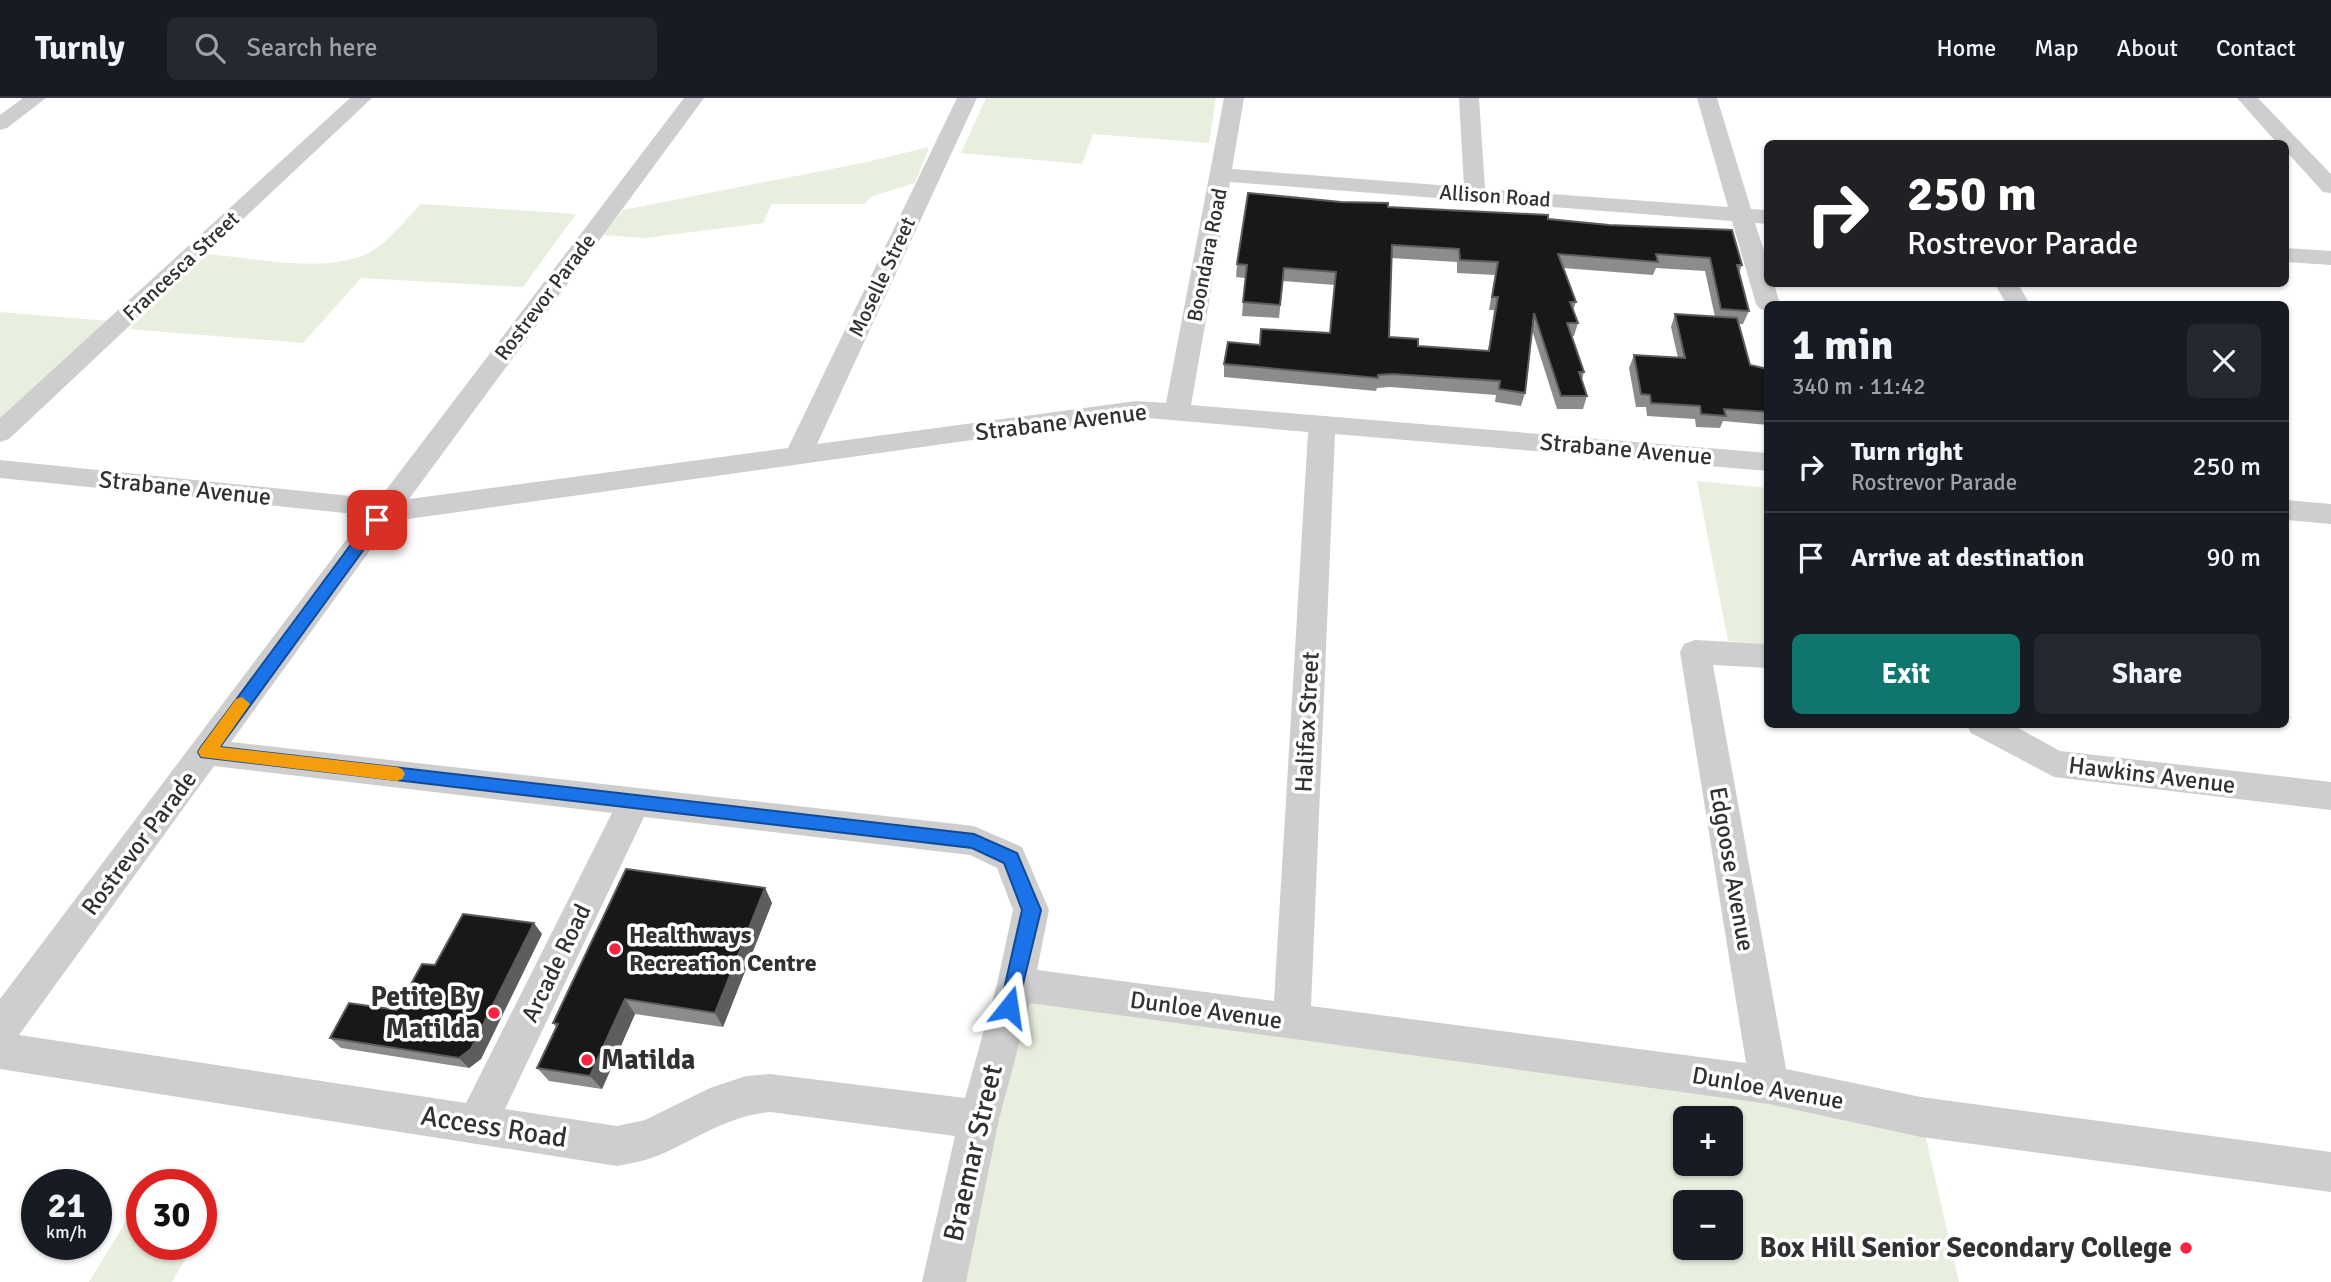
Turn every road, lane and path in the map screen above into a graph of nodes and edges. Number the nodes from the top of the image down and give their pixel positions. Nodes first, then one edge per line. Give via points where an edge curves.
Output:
1 (36, 98) edge
2 (362, 98) edge
3 (694, 98) edge
4 (967, 98) edge
5 (1234, 98) edge
6 (1469, 98) edge
7 (1707, 98) edge
8 (2247, 98) edge
9 (0, 124) edge
10 (2287, 140) edge
11 (2289, 142) edge
12 (1222, 175) junction
13 (2331, 187) edge
14 (1475, 194) junction
15 (1740, 215) junction
16 (1764, 217) edge
17 (2289, 255) edge
18 (2331, 258) edge
19 (1767, 301) edge
20 (1177, 412) junction
21 (1322, 423) junction
22 (0, 433) edge
23 (798, 456) junction
24 (1764, 462) edge
25 (0, 469) edge
26 (386, 508) junction
27 (2289, 510) edge
28 (2331, 514) edge
29 (1764, 656) edge
30 (1989, 728) edge
31 (206, 752) junction
32 (2331, 796) edge
33 (634, 802) junction
34 (1016, 984) junction
35 (1290, 1021) junction
36 (0, 1030) edge
37 (0, 1051) edge
38 (1769, 1085) junction
39 (979, 1119) junction
40 (477, 1124) junction
41 (2331, 1172) edge
42 (944, 1282) edge

1 - 9 street
2 - 22 street, Francesca Street
3 - 26 street, Rostrevor Parade
4 - 23 street, Moselle Street
5 - 12 street, Boondara Road
6 - 14 street
7 - 15 street
8 - 10 street
11 - 13 street
12 - 14 street, Allison Road
12 - 20 street, Boondara Road
14 - 15 street, Allison Road
15 - 16 street, Allison Road
15 - 19 street
17 - 18 street
20 - 21 street, Strabane Avenue
20 - 23 street, Strabane Avenue via 1136,409
21 - 24 street, Strabane Avenue
21 - 35 street, Halifax Street
23 - 26 street, Strabane Avenue
25 - 26 street, Strabane Avenue
26 - 31 street, Rostrevor Parade
27 - 28 street
29 - 38 street, Edgoose Avenue via 1695,652
30 - 32 street, Hawkins Avenue via 2054,764
31 - 33 street
31 - 36 street, Rostrevor Parade
33 - 34 street via 974,841 1010,858 1031,910
33 - 40 street, Arcade Road
34 - 35 street, Dunloe Avenue
34 - 39 street, Braemar Street
35 - 38 street, Dunloe Avenue
37 - 40 street, Access Road
38 - 41 street, Dunloe Avenue via 1921,1117
39 - 40 street, Access Road via 769,1093 710,1107 650,1139 617,1146
39 - 42 street, Braemar Street

